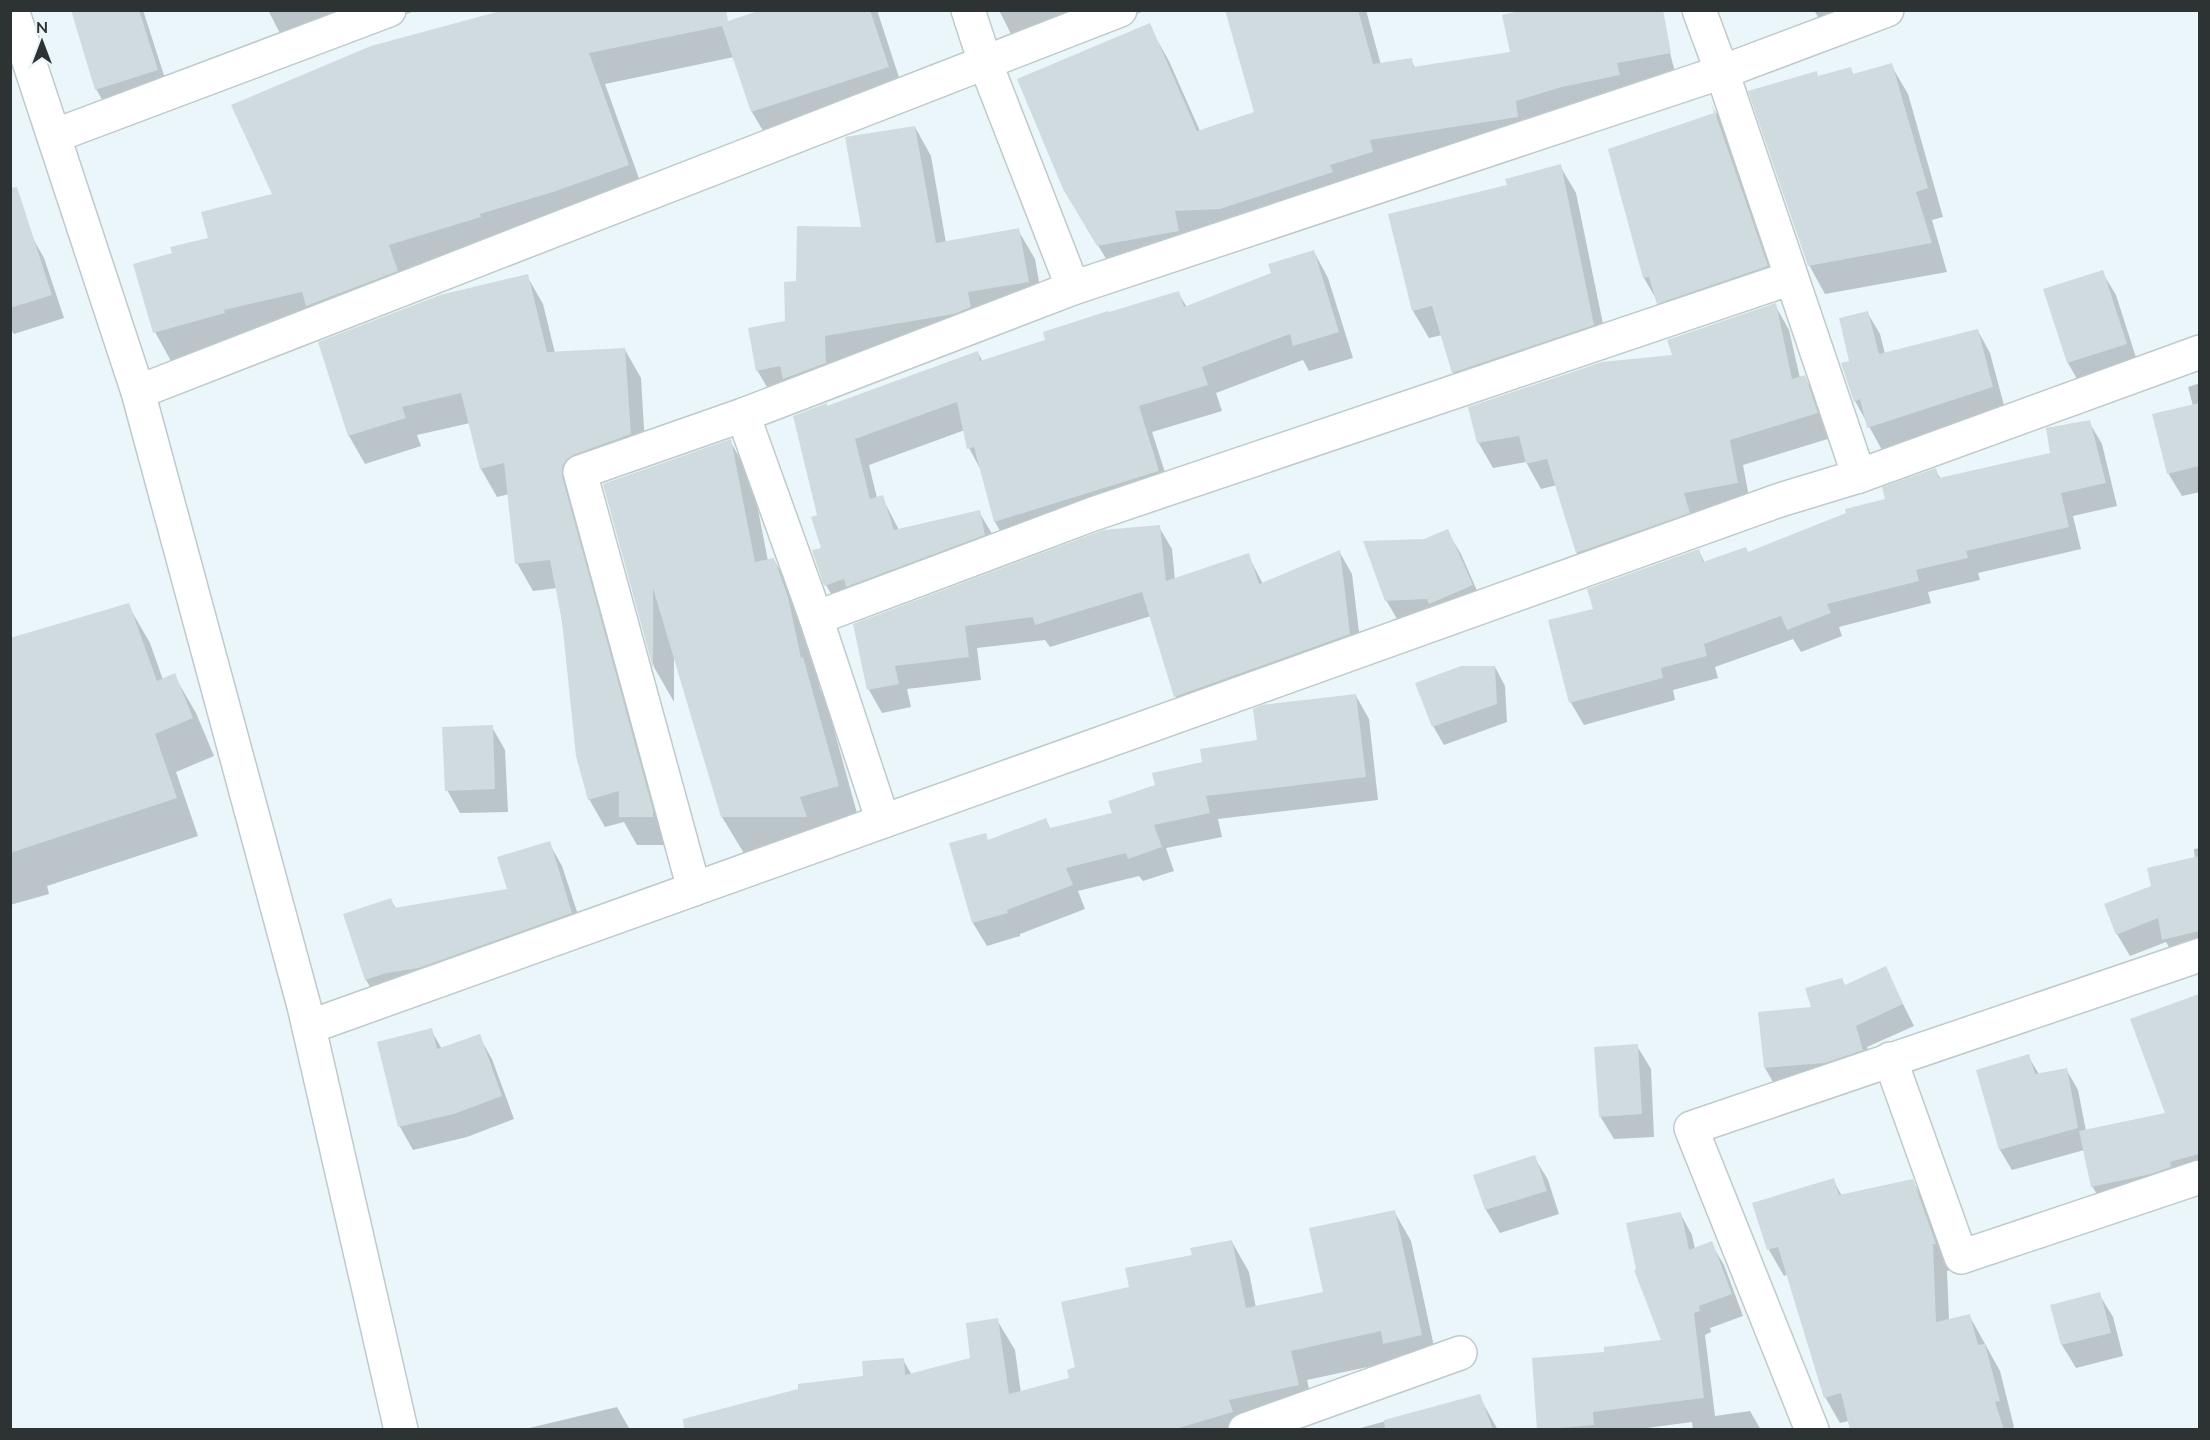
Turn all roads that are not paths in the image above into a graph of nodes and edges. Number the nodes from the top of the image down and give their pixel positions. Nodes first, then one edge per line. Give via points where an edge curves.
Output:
1 (12, 10) edge
2 (389, 10) edge
3 (968, 10) edge
4 (1120, 10) edge
5 (1699, 10) edge
6 (1887, 10) edge
7 (985, 62) junction
8 (1722, 72) junction
9 (54, 136) junction
10 (1791, 278) junction
11 (1073, 288) junction
12 (2199, 352) edge
13 (138, 393) junction
14 (743, 415) junction
15 (1859, 476) junction
16 (816, 618) junction
17 (883, 821) junction
18 (694, 889) junction
19 (2199, 955) edge
20 (309, 1027) junction
21 (1890, 1059) junction
22 (2199, 1176) edge
23 (1460, 1353) dead end
24 (401, 1430) edge
25 (1245, 1430) edge
26 (1812, 1430) edge

1 - 9 street
2 - 9 street
3 - 7 street
4 - 7 street
5 - 8 street
6 - 8 street
7 - 11 street
7 - 13 street
8 - 10 street
8 - 11 street
9 - 13 street
10 - 15 street
10 - 16 street via 1093,514
11 - 14 street
12 - 15 street
13 - 20 street
14 - 16 street
14 - 18 street via 580,472
15 - 17 street via 1780,500
16 - 17 street
17 - 18 street
18 - 20 street
19 - 21 street
20 - 24 street
21 - 22 street via 1961,1257
21 - 26 street via 1692,1128
23 - 25 street

